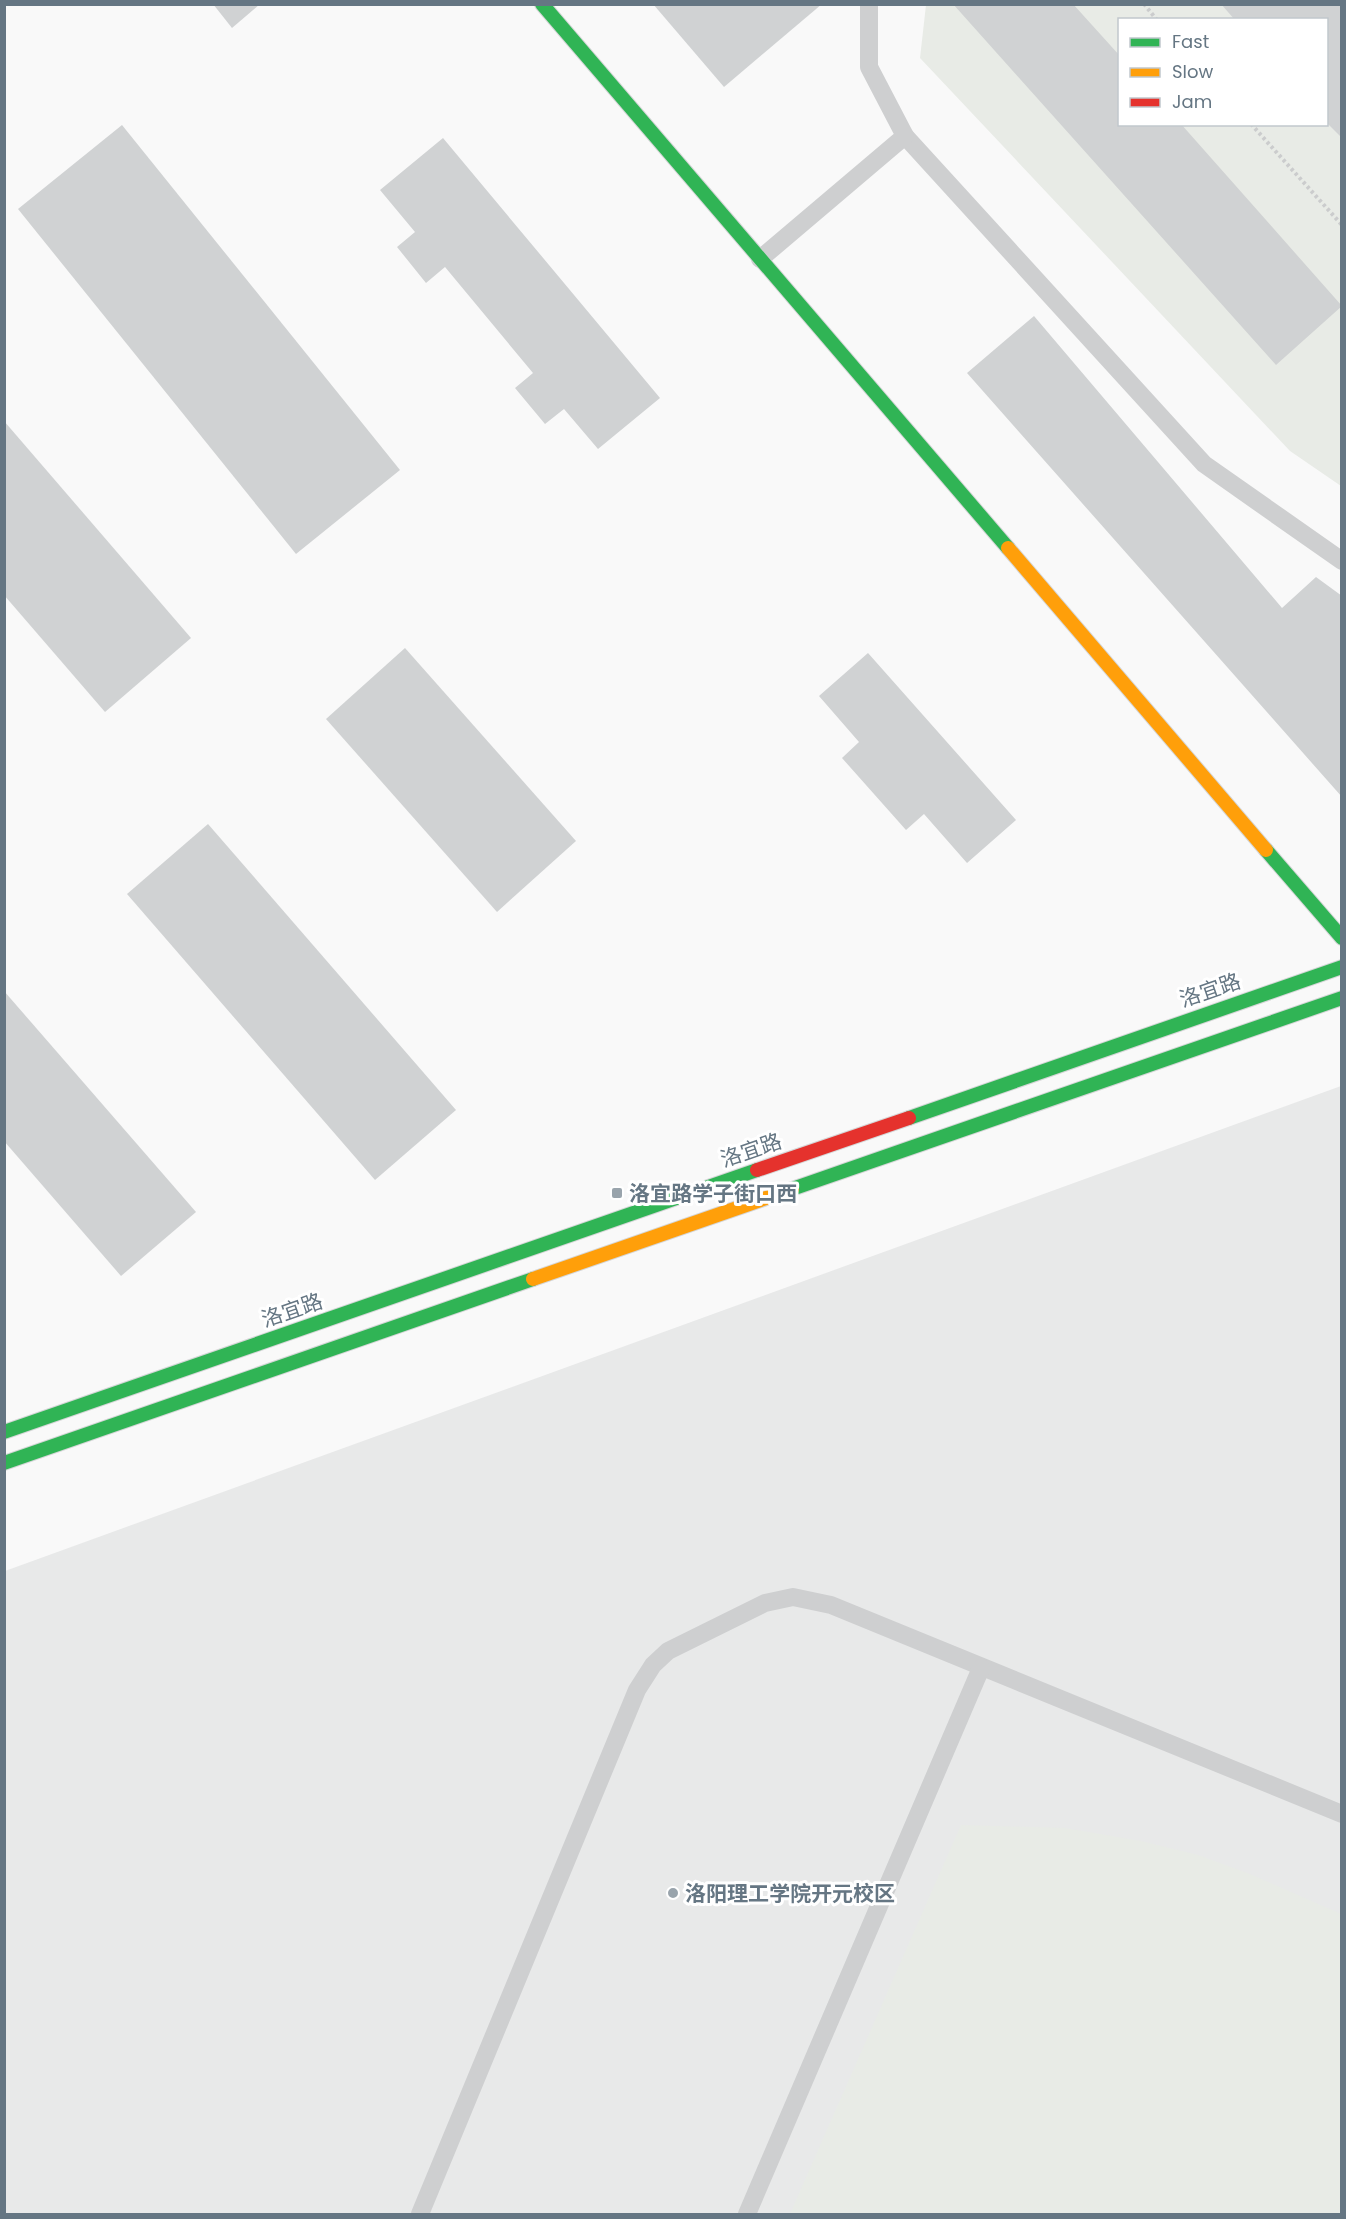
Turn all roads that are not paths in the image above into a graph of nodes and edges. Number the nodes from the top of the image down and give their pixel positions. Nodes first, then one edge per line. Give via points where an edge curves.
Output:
1 (542, 4) edge
2 (869, 4) edge
3 (905, 136) junction
4 (760, 259) junction
5 (1341, 561) edge
6 (1341, 938) edge
7 (1341, 967) edge
8 (1341, 998) edge
9 (4, 1432) edge
10 (4, 1463) edge
11 (981, 1668) junction
12 (1341, 1814) edge
13 (420, 2214) edge
14 (747, 2214) edge

1 - 4 street
2 - 3 lane via 869,67
3 - 4 lane
3 - 5 lane via 1204,464
4 - 6 street
7 - 9 street, 洛宜路
8 - 10 street
11 - 12 lane
11 - 13 lane via 831,1605 794,1597 765,1603 668,1651 653,1665 637,1690
11 - 14 lane

